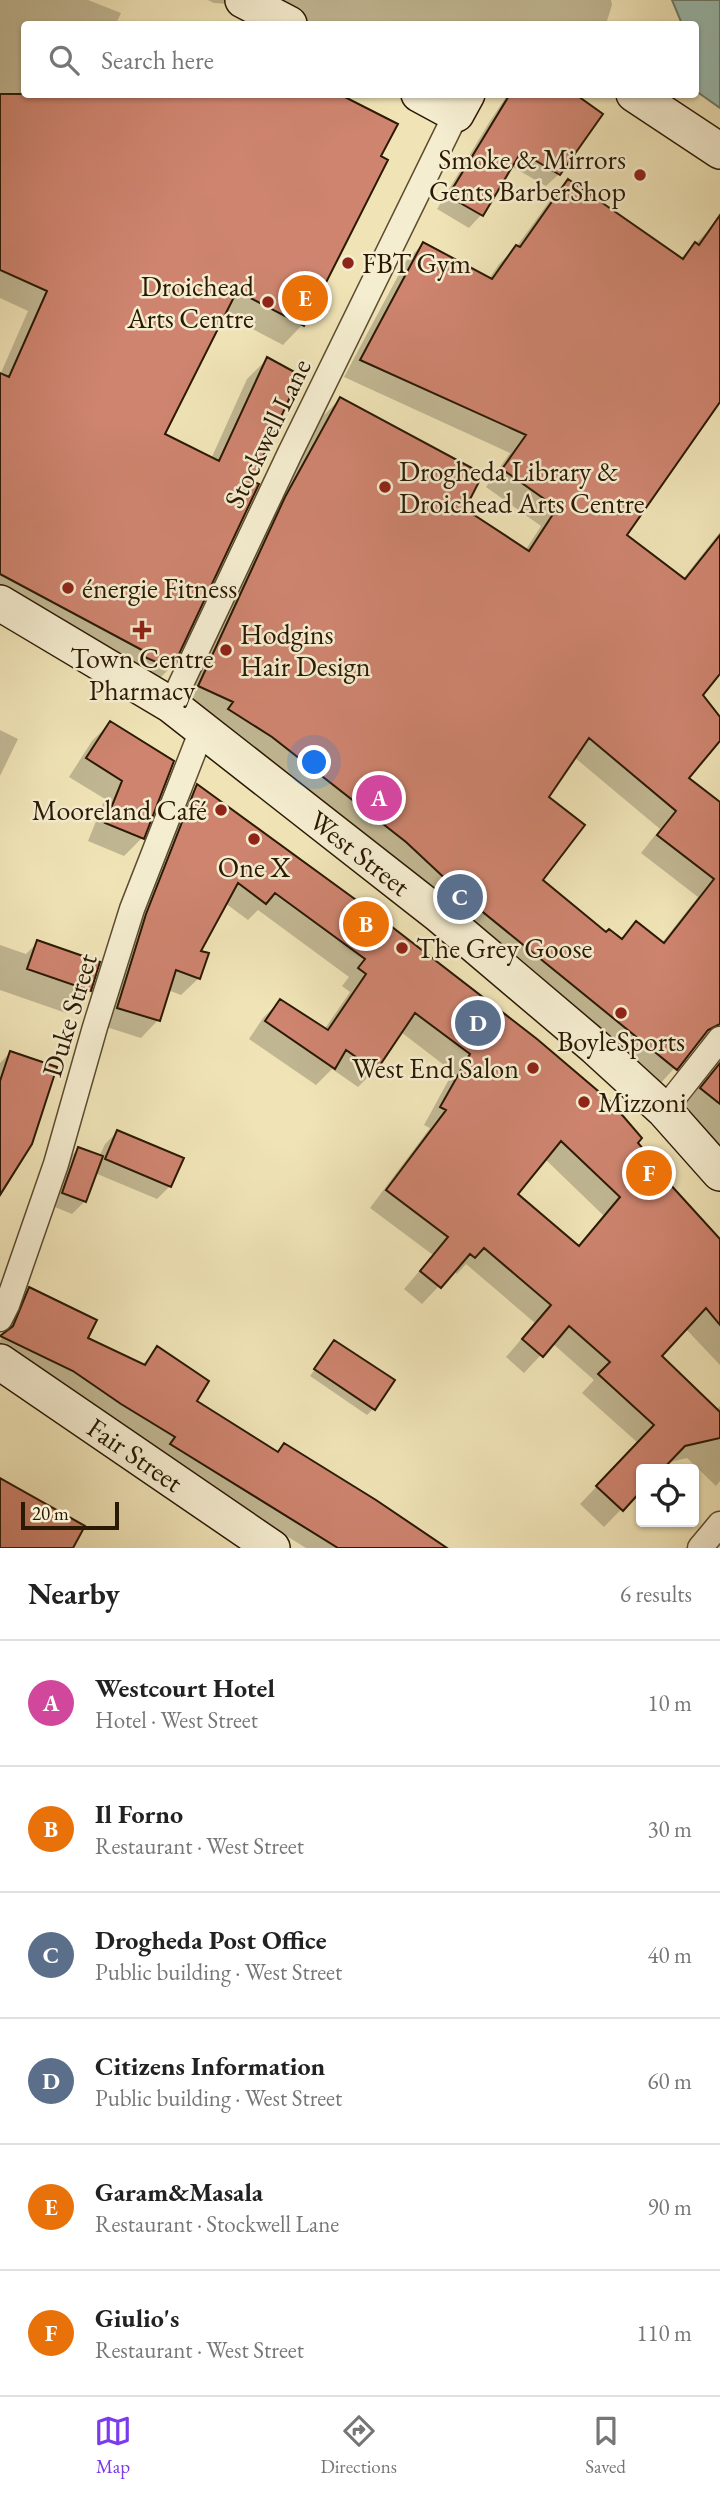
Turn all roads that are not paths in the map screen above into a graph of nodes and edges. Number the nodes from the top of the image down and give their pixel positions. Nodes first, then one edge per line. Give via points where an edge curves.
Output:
1 (243, 0) edge
2 (283, 21) edge
3 (436, 98) edge
4 (640, 98) edge
5 (461, 104) edge
6 (720, 151) edge
7 (0, 603) edge
8 (171, 705) junction
9 (202, 730) junction
10 (720, 1039) edge
11 (664, 1110) junction
12 (720, 1172) edge
13 (0, 1319) edge
14 (0, 1362) edge
15 (720, 1524) edge
16 (272, 1548) edge
17 (700, 1548) edge

1 - 2 main road
3 - 5 main road
4 - 6 main road
5 - 8 street, Stockwell Lane
7 - 8 main road, West Street
8 - 9 main road, West Street
9 - 11 main road, West Street via 438,914
9 - 13 street, Duke Street via 132,909 57,1164
10 - 11 street
11 - 12 main road, West Street
14 - 16 main road, Fair Street
15 - 17 street

